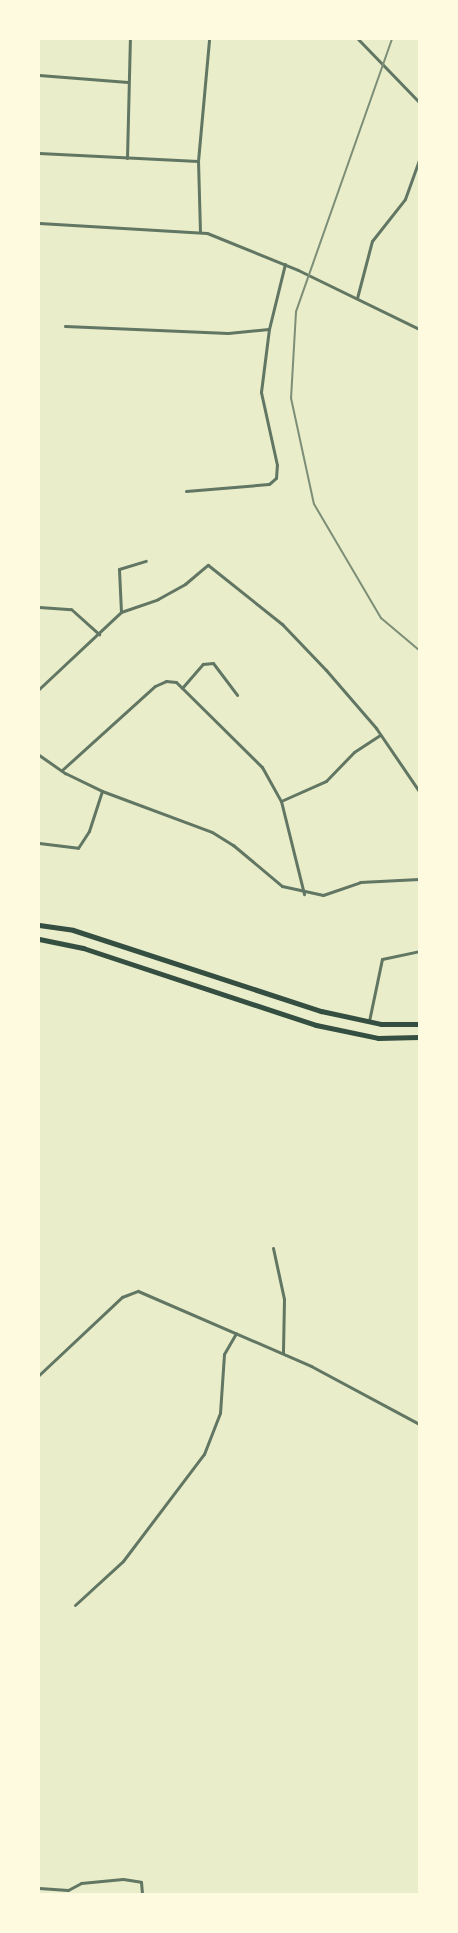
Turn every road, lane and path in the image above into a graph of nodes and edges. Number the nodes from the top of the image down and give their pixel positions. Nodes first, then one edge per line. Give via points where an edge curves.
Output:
1 (130, 39) edge
2 (209, 39) edge
3 (358, 39) edge
4 (39, 75) edge
5 (128, 82) junction
6 (419, 102) edge
7 (39, 153) edge
8 (127, 158) junction
9 (419, 160) edge
10 (198, 161) junction
11 (39, 223) edge
12 (200, 232) junction
13 (285, 264) junction
14 (357, 298) junction
15 (65, 326) dead end
16 (269, 329) junction
17 (419, 329) edge
18 (186, 491) dead end
19 (147, 561) dead end
20 (39, 607) edge
21 (121, 612) junction
22 (100, 634) junction
23 (182, 688) junction
24 (39, 689) edge
25 (237, 694) dead end
26 (380, 734) junction
27 (39, 754) edge
28 (62, 770) junction
29 (102, 791) junction
30 (419, 791) edge
31 (281, 801) junction
32 (39, 843) edge
33 (419, 879) edge
34 (304, 894) junction
35 (39, 925) edge
36 (39, 939) edge
37 (419, 951) edge
38 (369, 1022) junction
39 (381, 1024) junction
40 (419, 1024) edge
41 (419, 1037) edge
42 (378, 1038) junction
43 (273, 1248) dead end
44 (236, 1333) junction
45 (283, 1353) junction
46 (39, 1375) edge
47 (419, 1424) edge
48 (75, 1605) dead end
49 (39, 1888) edge
50 (142, 1894) edge

1 - 5 street
2 - 10 street
3 - 6 street
4 - 5 street
5 - 8 street
7 - 8 street
8 - 10 street
9 - 14 street via 405,199 372,241
10 - 12 street
11 - 12 street via 161,233
12 - 13 street
13 - 14 street
13 - 16 street
14 - 17 street
15 - 16 street via 228,333
16 - 18 street via 261,392 277,465 276,478 269,484
19 - 21 street via 119,569
20 - 22 street via 71,609
21 - 22 street
21 - 26 street via 158,599 185,584 203,566 211,566 282,624 349,694
22 - 24 street
23 - 25 street via 207,662 213,663
23 - 28 street via 166,681 155,686
23 - 31 street via 262,767
26 - 30 street
26 - 31 street via 354,752 326,781
27 - 28 street
28 - 29 street
29 - 32 street via 89,831 78,848
29 - 34 street via 212,832 282,886
31 - 34 street
33 - 34 street via 383,878 323,895
35 - 38 main road via 73,930 285,1002
36 - 42 main road via 83,948 316,1025
37 - 38 street via 382,958
38 - 39 main road
39 - 40 main road
39 - 42 main road
41 - 42 main road
43 - 45 street via 284,1299
44 - 45 street
44 - 46 street via 138,1291 122,1297 82,1339
44 - 48 street via 224,1354 220,1413 204,1454 123,1561
45 - 47 street
49 - 50 street via 68,1890 81,1883 123,1879 141,1882

